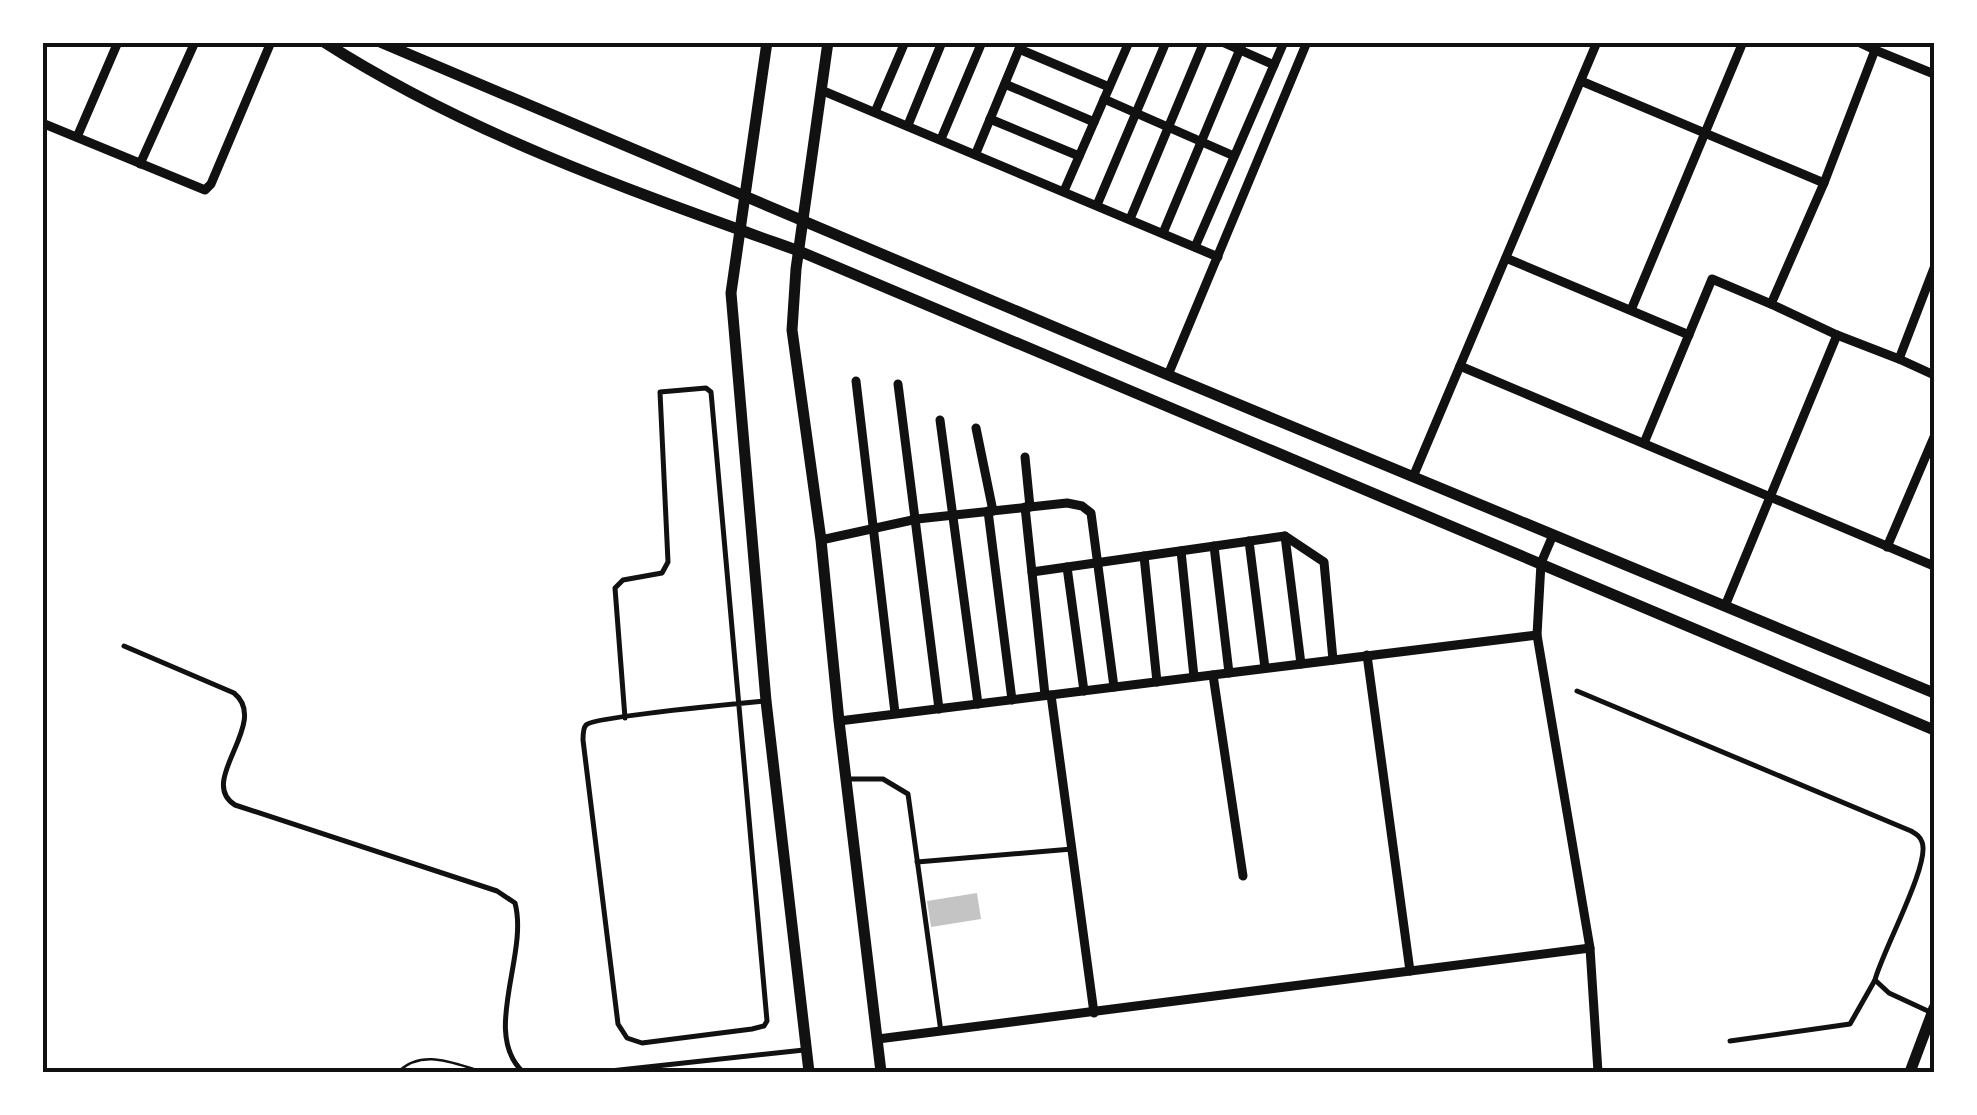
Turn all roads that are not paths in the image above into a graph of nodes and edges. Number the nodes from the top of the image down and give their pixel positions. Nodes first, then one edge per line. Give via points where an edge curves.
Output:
1 (118, 42) edge
2 (195, 42) edge
3 (271, 42) edge
4 (324, 42) edge
5 (380, 42) edge
6 (768, 42) edge
7 (828, 42) edge
8 (905, 42) edge
9 (942, 42) edge
10 (982, 42) edge
11 (1129, 42) edge
12 (1166, 42) edge
13 (1204, 42) edge
14 (1222, 42) edge
15 (1284, 42) edge
16 (1308, 42) edge
17 (1597, 42) edge
18 (1743, 42) edge
19 (1858, 42) edge
20 (1021, 46) edge
21 (1241, 46) edge
22 (1876, 50) junction
23 (1274, 65) junction
24 (1934, 74) edge
25 (1580, 81) junction
26 (1005, 84) junction
27 (1109, 87) junction
28 (822, 90) junction
29 (1104, 99) junction
30 (876, 112) junction
31 (1136, 113) junction
32 (990, 118) junction
33 (42, 122) edge
34 (1094, 122) junction
35 (908, 125) junction
36 (1169, 127) junction
37 (1705, 133) junction
38 (77, 137) junction
39 (941, 139) junction
40 (1201, 142) junction
41 (976, 153) junction
42 (1079, 156) junction
43 (1234, 156) junction
44 (140, 164) junction
45 (1824, 183) junction
46 (1064, 191) junction
47 (745, 197) junction
48 (1097, 205) junction
49 (1130, 219) junction
50 (803, 220) junction
51 (740, 230) junction
52 (1163, 233) junction
53 (1195, 247) junction
54 (799, 252) junction
55 (1218, 257) junction
56 (1506, 258) junction
57 (1934, 268) edge
58 (1771, 304) junction
59 (1631, 310) junction
60 (1689, 335) junction
61 (1837, 335) junction
62 (1900, 358) junction
63 (1460, 366) junction
64 (1168, 376) junction
65 (1934, 376) edge
66 (856, 382) dead end
67 (898, 384) dead end
68 (940, 420) dead end
69 (976, 428) dead end
70 (1934, 437) edge
71 (1644, 443) junction
72 (1024, 458) dead end
73 (1413, 477) junction
74 (1770, 498) junction
75 (1028, 507) junction
76 (990, 511) junction
77 (952, 515) junction
78 (917, 519) junction
79 (874, 527) junction
80 (1553, 535) junction
81 (1285, 536) junction
82 (821, 540) junction
83 (1249, 541) junction
84 (1214, 546) junction
85 (1888, 547) junction
86 (1180, 551) junction
87 (1144, 556) junction
88 (1542, 563) junction
89 (1100, 564) junction
90 (1067, 566) junction
91 (1934, 566) edge
92 (1032, 572) junction
93 (1726, 606) junction
94 (1537, 635) junction
95 (124, 646) dead end
96 (1366, 656) junction
97 (1333, 660) junction
98 (1300, 664) junction
99 (1265, 668) junction
100 (1229, 673) junction
101 (1214, 675) junction
102 (1194, 677) junction
103 (1157, 682) junction
104 (1114, 687) junction
105 (1084, 691) junction
106 (1577, 691) dead end
107 (1934, 694) edge
108 (1048, 695) junction
109 (1012, 700) junction
110 (766, 701) junction
111 (737, 704) junction
112 (978, 704) junction
113 (940, 710) junction
114 (895, 712) junction
115 (625, 718) junction
116 (839, 722) junction
117 (1934, 730) edge
118 (846, 779) junction
119 (1072, 849) junction
120 (917, 862) junction
121 (1243, 876) dead end
122 (1590, 948) junction
123 (1410, 971) junction
124 (1875, 980) junction
125 (1934, 1011) edge
126 (1094, 1012) junction
127 (941, 1032) junction
128 (878, 1039) junction
129 (1730, 1041) dead end
130 (807, 1050) junction
131 (522, 1072) edge
132 (601, 1072) edge
133 (810, 1072) edge
134 (882, 1072) edge
135 (1598, 1072) edge
136 (1910, 1072) edge

1 - 38 street
2 - 44 street
3 - 44 street via 208,188
4 - 51 street via 384,81 514,142
5 - 47 street
6 - 47 street
7 - 28 street
8 - 30 street
9 - 35 street
10 - 39 street
11 - 27 street
12 - 31 street
13 - 36 street
14 - 21 street
15 - 23 street
16 - 55 street
17 - 25 street
18 - 37 street
19 - 22 street
20 - 26 street
20 - 27 street
21 - 23 street
21 - 40 street
22 - 24 street
22 - 45 street
23 - 43 street
25 - 37 street
25 - 56 street
26 - 32 street
26 - 34 street
27 - 29 street
28 - 30 street
28 - 50 street
29 - 31 street
29 - 34 street
30 - 35 street
31 - 36 street
31 - 48 street
32 - 41 street
32 - 42 street
33 - 38 street
34 - 42 street
35 - 39 street
36 - 40 street
36 - 49 street
37 - 45 street
37 - 59 street
38 - 44 street
39 - 41 street
40 - 43 street
40 - 52 street
41 - 46 street
42 - 46 street
43 - 53 street
45 - 58 street
46 - 48 street
47 - 50 street
47 - 51 street
48 - 49 street
49 - 52 street
50 - 54 street
50 - 64 street
51 - 54 street
51 - 110 street via 731,293
52 - 53 street
53 - 55 street
54 - 82 street via 792,330
54 - 88 street
55 - 64 street
56 - 59 street
56 - 63 street
57 - 62 street
58 - 60 street via 1712,279
58 - 61 street
59 - 60 street
60 - 71 street
61 - 62 street
61 - 74 street
62 - 65 street
63 - 71 street
63 - 73 street
64 - 73 street
66 - 79 street
67 - 78 street
68 - 77 street
69 - 76 street
70 - 85 street
71 - 74 street
72 - 75 street
73 - 80 street
74 - 85 street
74 - 93 street
75 - 76 street
75 - 89 street via 1067,503 1092,513
75 - 92 street
76 - 77 street
76 - 109 street
77 - 78 street
77 - 112 street
78 - 79 street
78 - 113 street
79 - 82 street
79 - 114 street
80 - 88 street
80 - 93 street
81 - 83 street
81 - 97 street via 1324,562
81 - 98 street
82 - 116 street
83 - 84 street
83 - 99 street
84 - 86 street
84 - 100 street
85 - 91 street
86 - 87 street
86 - 102 street
87 - 89 street
87 - 103 street
88 - 94 street
88 - 117 street
89 - 90 street
89 - 104 street
90 - 92 street
90 - 105 street
92 - 108 street
93 - 107 street
94 - 96 street
94 - 122 street
95 - 131 lane via 243,700 225,799 516,903 520,927 505,1028 508,1052
96 - 97 street
96 - 123 street
97 - 98 street
98 - 99 street
99 - 100 street
100 - 101 street
101 - 102 street
101 - 121 street
102 - 103 street
103 - 104 street
104 - 105 street
105 - 108 street
106 - 124 lane via 1921,838 1920,870
108 - 109 street
108 - 119 street
109 - 112 street
110 - 111 lane
110 - 130 street
111 - 115 lane
111 - 115 lane via 711,392 663,390 668,566 614,588
111 - 115 lane via 767,1021 752,1029 642,1043 626,1038 618,1024 583,740 588,723
112 - 113 street
113 - 114 street
114 - 116 street
116 - 118 street
118 - 120 lane via 883,780 908,794
118 - 128 street
119 - 120 lane
119 - 126 street
120 - 127 lane
122 - 123 street
122 - 135 street
123 - 126 street
124 - 125 lane
124 - 129 lane via 1850,1024
125 - 136 street
126 - 127 street
127 - 128 street
128 - 134 street
130 - 132 lane
130 - 133 street

